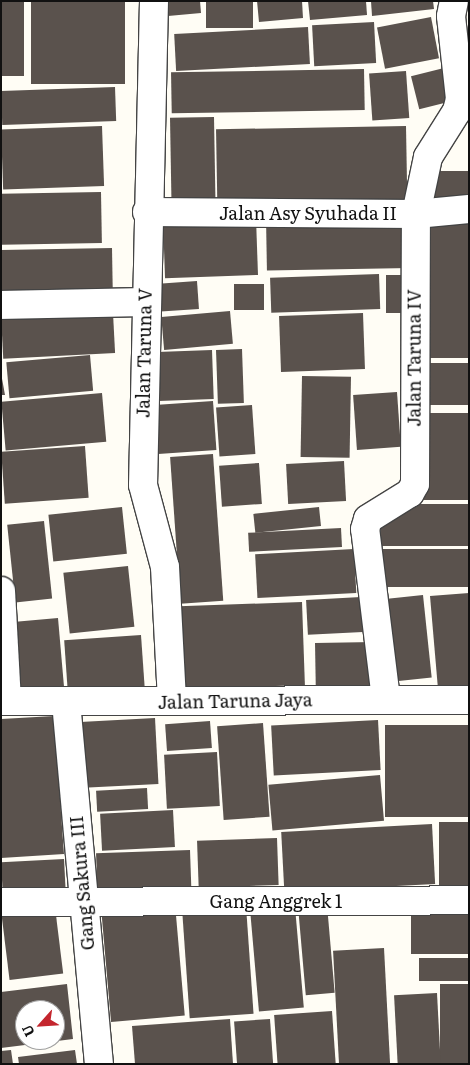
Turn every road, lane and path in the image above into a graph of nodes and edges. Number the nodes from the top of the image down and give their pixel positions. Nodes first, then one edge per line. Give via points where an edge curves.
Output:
1 (154, 1) edge
2 (458, 10) edge
3 (469, 209) edge
4 (147, 212) junction
5 (416, 214) junction
6 (144, 302) junction
7 (1, 305) edge
8 (1, 591) edge
9 (386, 699) junction
10 (469, 700) edge
11 (4, 701) edge
12 (172, 701) junction
13 (66, 702) junction
14 (469, 900) edge
15 (83, 901) junction
16 (1, 902) edge
17 (98, 1064) edge

1 - 4 street, Jalan Taruna V
2 - 5 street, Jalan Taruna IV via 460,99 457,111 428,157
3 - 5 street, Jalan Asy Syuhada II
4 - 5 street, Jalan Asy Syuhada II
4 - 6 street, Jalan Taruna V
5 - 9 street, Jalan Taruna IV via 415,484 410,493 368,518 365,529
6 - 7 street
6 - 12 street, Jalan Taruna V via 143,485 165,568
8 - 11 street
9 - 10 street, Jalan Taruna Jaya
9 - 12 street, Jalan Taruna Jaya
11 - 13 street, Jalan Taruna Jaya
12 - 13 street, Jalan Taruna Jaya
13 - 15 street, Gang Sakura III
14 - 15 street, Gang Anggrek 1
15 - 16 street, Gang Anggrek 1
15 - 17 street, Gang Sakura III

